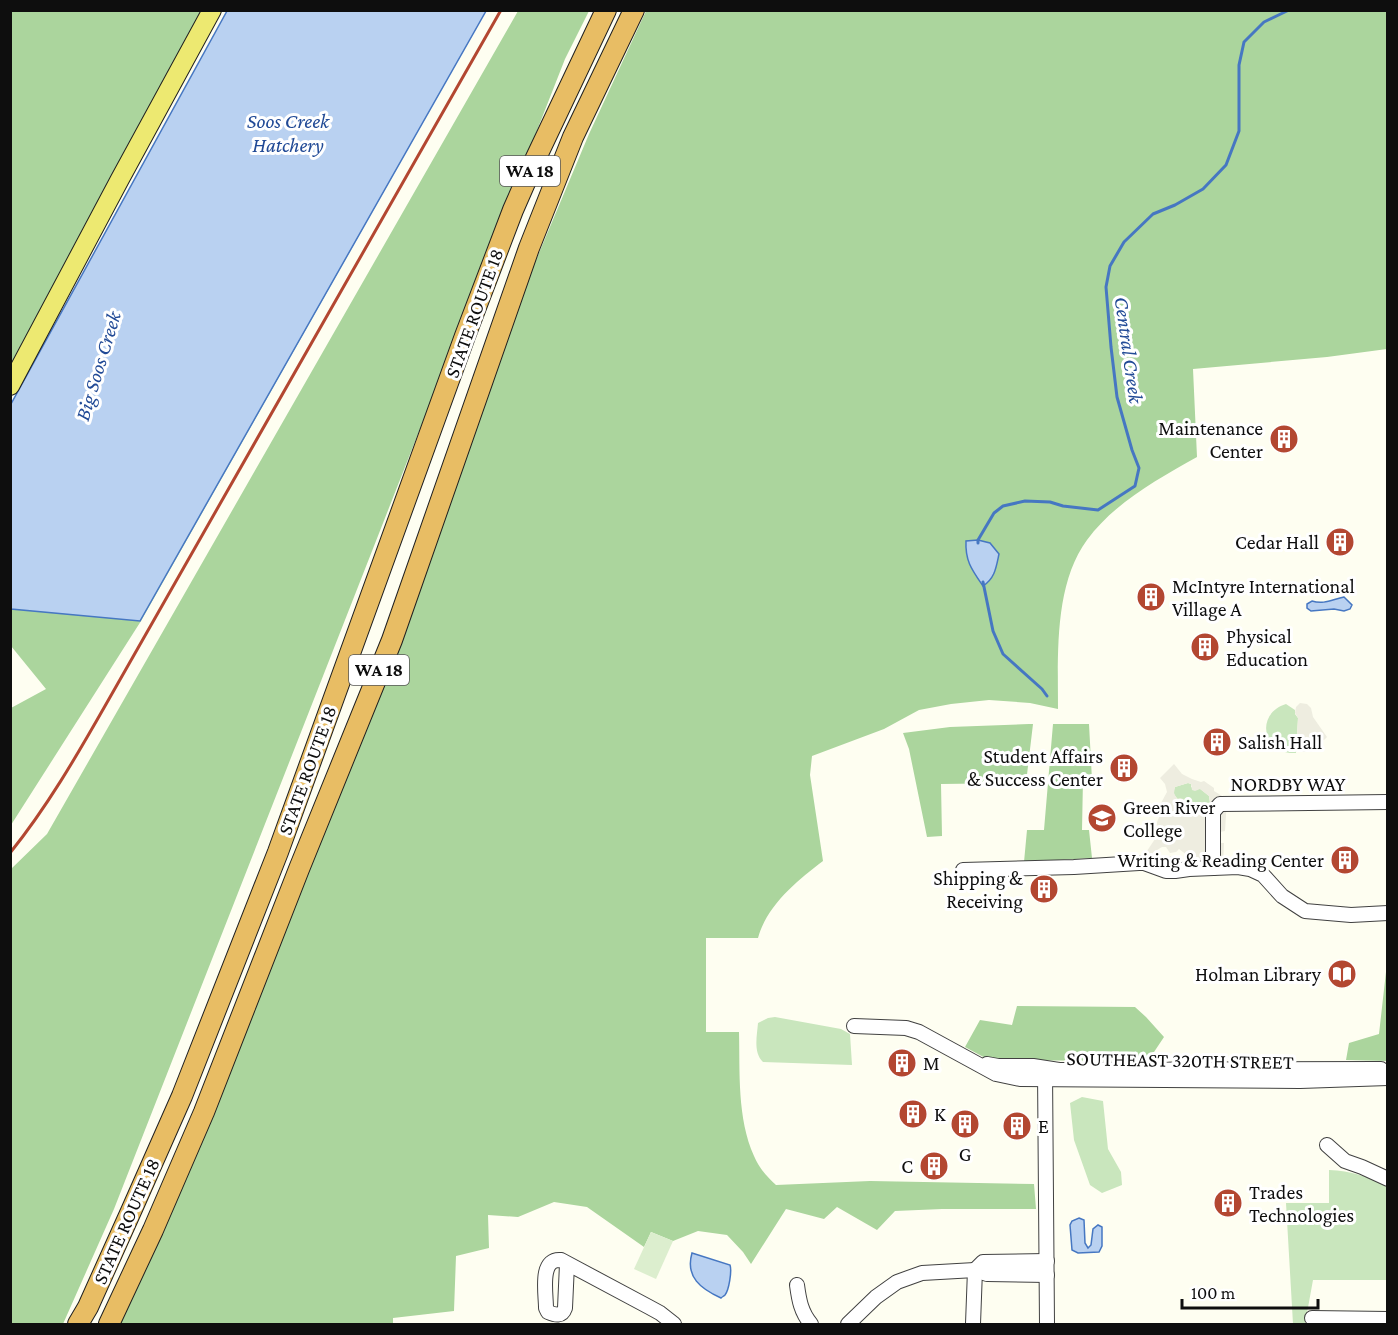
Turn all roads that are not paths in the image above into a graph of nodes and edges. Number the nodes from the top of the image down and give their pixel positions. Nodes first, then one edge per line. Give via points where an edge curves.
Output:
1 (212, 10) edge
2 (606, 10) edge
3 (634, 10) edge
4 (10, 386) edge
5 (1388, 802) edge
6 (1214, 868) junction
7 (963, 870) dead end
8 (1388, 913) edge
9 (854, 1026) dead end
10 (1388, 1070) edge
11 (1045, 1073) junction
12 (1388, 1078) edge
13 (1328, 1145) dead end
14 (1388, 1179) edge
15 (567, 1264) dead end
16 (1047, 1268) junction
17 (975, 1270) junction
18 (797, 1285) dead end
19 (1312, 1318) dead end
20 (1388, 1319) edge
21 (78, 1324) edge
22 (109, 1324) edge
23 (674, 1324) edge
24 (811, 1324) edge
25 (848, 1324) edge
26 (973, 1324) edge
27 (1047, 1324) edge

1 - 4 main road
2 - 21 highway, STATE ROUTE 18 / WA 18 via 513,210 278,852 182,1096
3 - 22 highway, STATE ROUTE 18 / WA 18 via 578,127 529,248 392,640 204,1112
5 - 6 street, NORDBY WAY via 1220,804 1213,812
6 - 7 street via 1166,871 1139,863
6 - 8 street via 1257,871 1282,896 1305,911
9 - 11 street, SOUTHEAST 320TH STREET via 919,1032 1008,1077
10 - 11 street, SOUTHEAST 320TH STREET
11 - 12 street, SOUTHEAST 320TH STREET via 1300,1080
11 - 16 street
13 - 14 street via 1345,1161
15 - 23 street
16 - 17 street via 983,1262
16 - 27 street
17 - 25 street via 922,1273 897,1282
17 - 26 street
18 - 24 street via 800,1304
19 - 20 street

